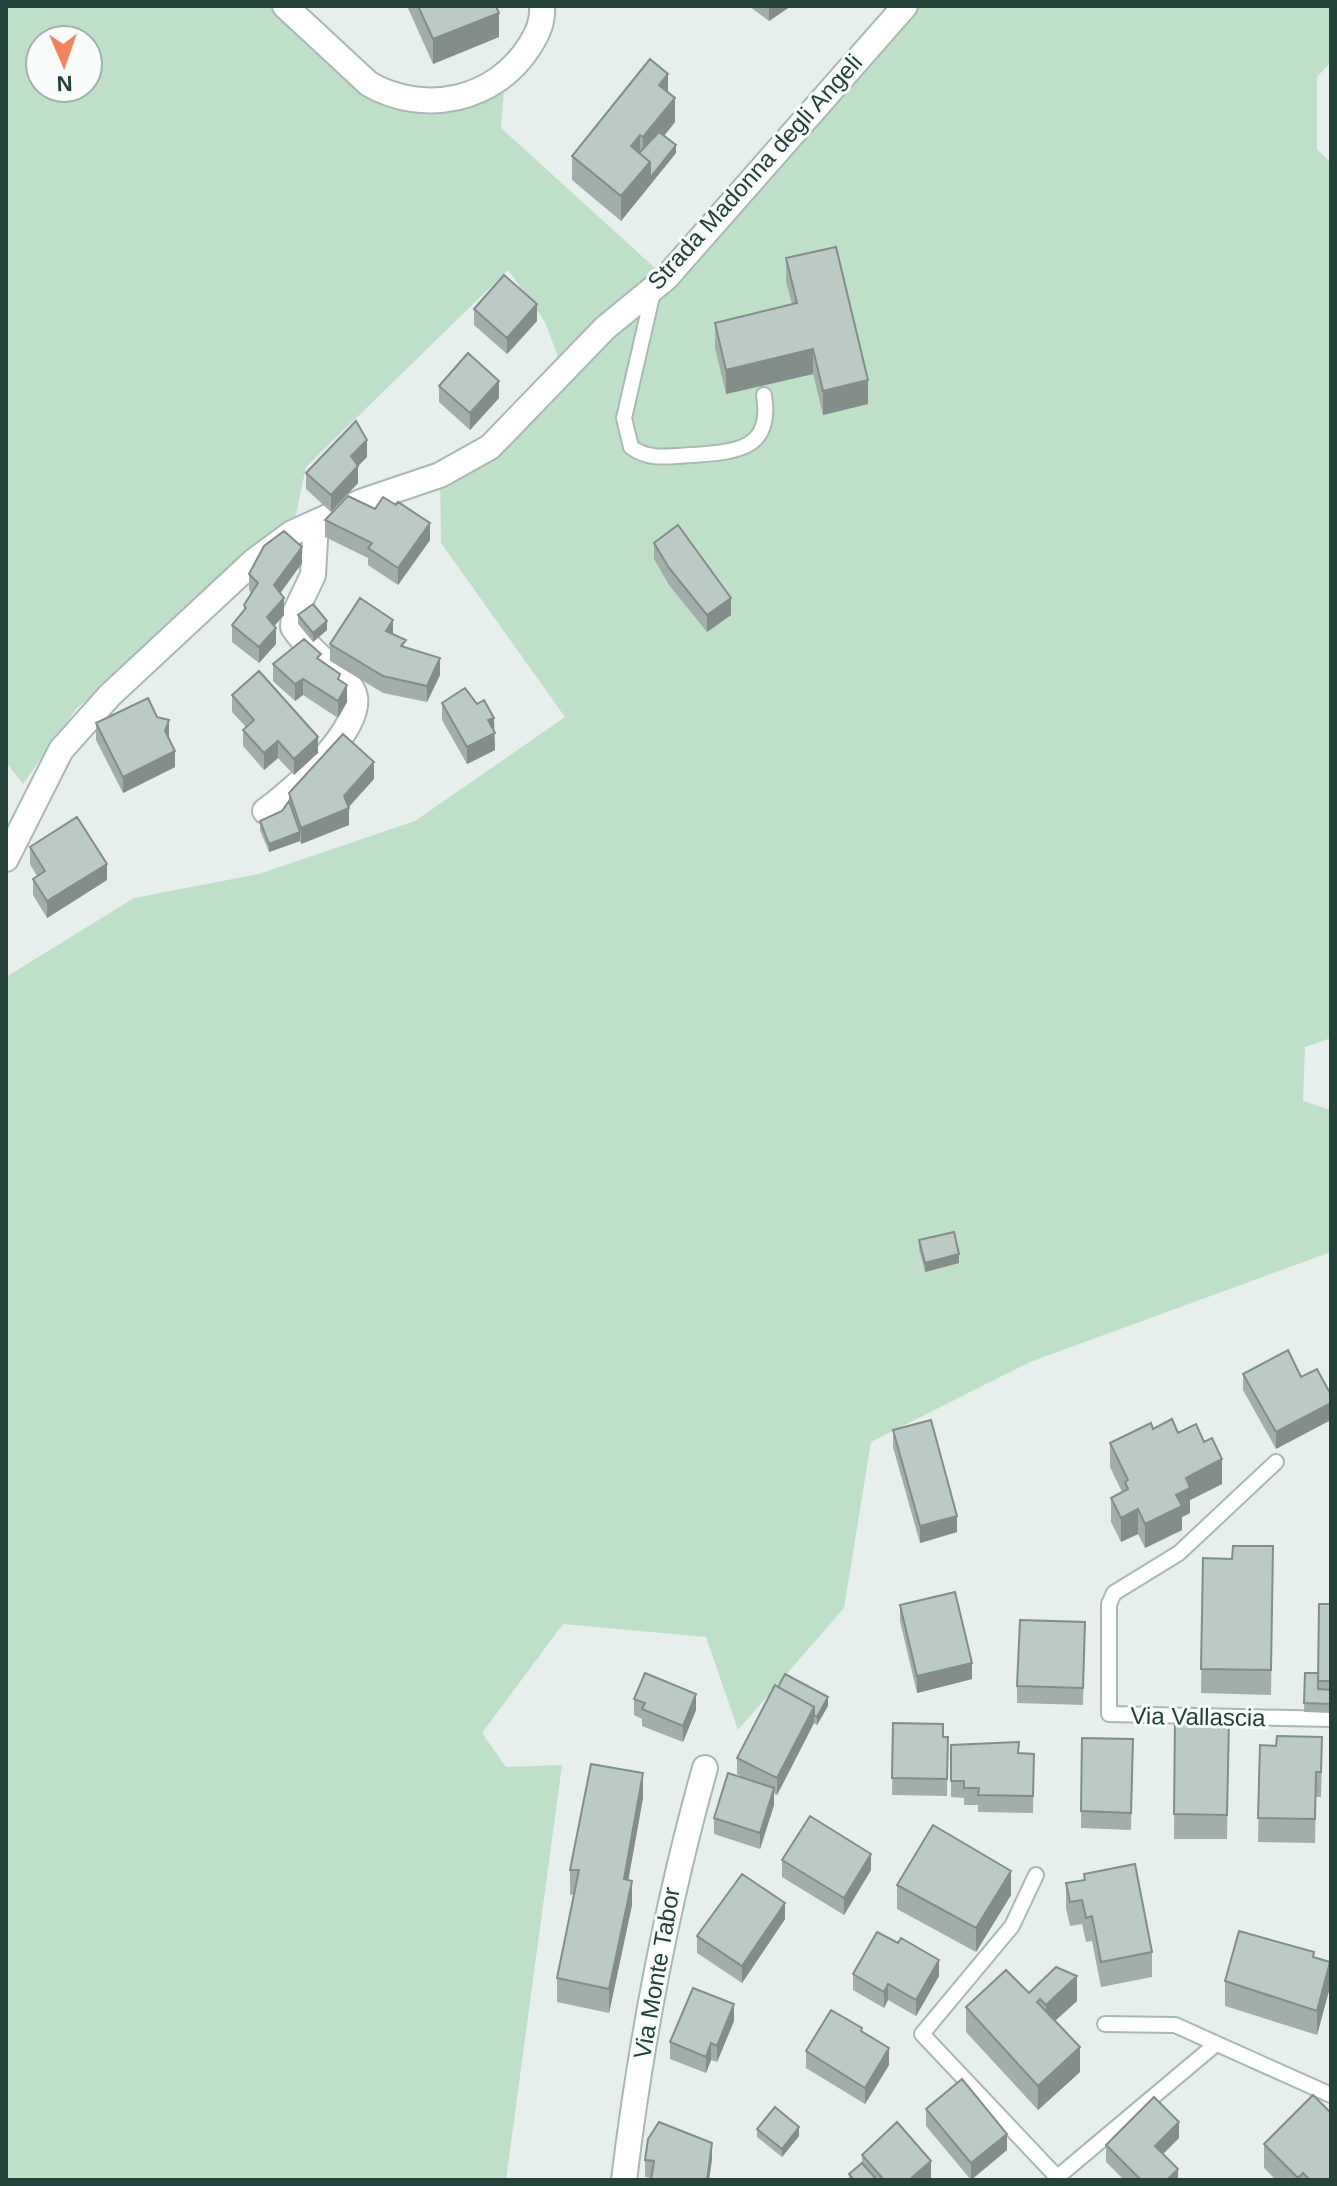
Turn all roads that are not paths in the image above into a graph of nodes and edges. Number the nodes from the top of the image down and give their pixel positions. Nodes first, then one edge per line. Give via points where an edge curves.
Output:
1 (285, 6) edge
2 (542, 6) edge
3 (905, 6) edge
4 (655, 288) junction
5 (764, 395) dead end
6 (316, 522) junction
7 (265, 811) dead end
8 (6, 859) edge
9 (1276, 1462) dead end
10 (1331, 1719) edge
11 (705, 1768) dead end
12 (1036, 1875) dead end
13 (1105, 2024) dead end
14 (1216, 2044) junction
15 (1331, 2095) edge
16 (1056, 2179) edge
17 (624, 2180) edge

1 - 2 street via 369,84 385,94 432,100 463,97 511,72 537,34
3 - 4 street, Strada Madonna degli Angeli
4 - 5 lane via 624,418 631,447 658,457 746,447 756,440 766,419
4 - 6 street, Strada Madonna degli Angeli via 605,328 516,424 475,459
6 - 7 street via 313,575 293,627 356,699 350,722 332,747 300,784
6 - 8 street, Strada Madonna degli Angeli via 254,561 91,714 52,766
9 - 10 lane, Via Vallascia via 1179,1553 1114,1593 1109,1604 1109,1714
11 - 17 street, Via Monte Tabor via 676,1871
12 - 16 lane via 1012,1926 922,2034
13 - 14 lane via 1175,2025
14 - 15 lane
14 - 16 lane

